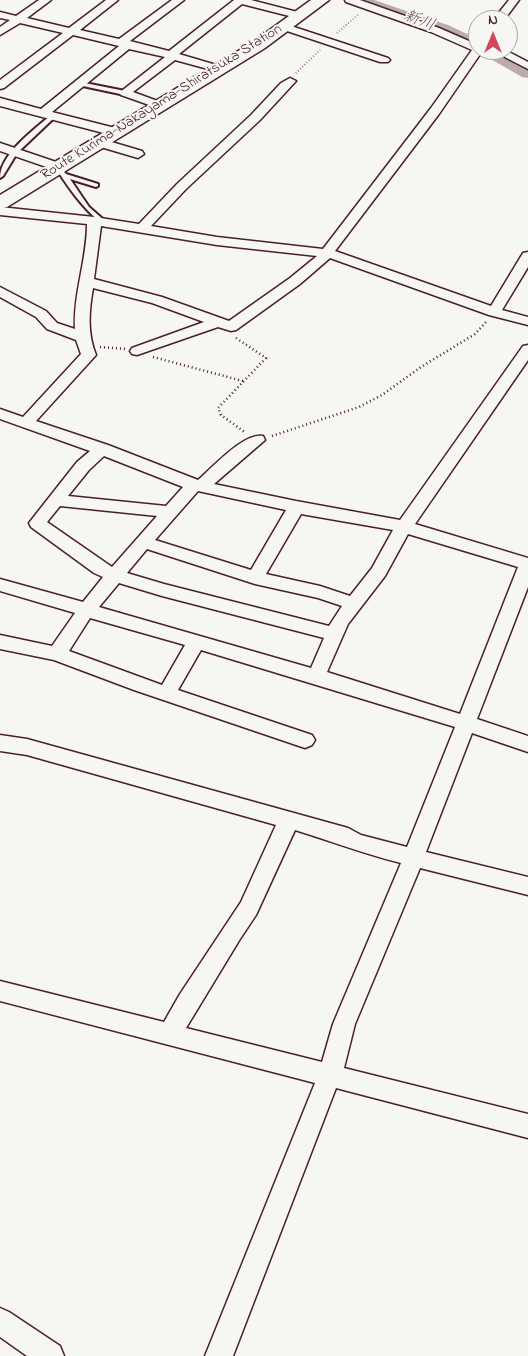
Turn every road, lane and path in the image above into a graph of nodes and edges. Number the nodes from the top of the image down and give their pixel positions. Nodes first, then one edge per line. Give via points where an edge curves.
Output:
1 (46, 0) edge
2 (113, 0) edge
3 (179, 0) edge
4 (321, 0) edge
5 (350, 0) edge
6 (370, 0) edge
7 (514, 0) edge
8 (246, 1) edge
9 (506, 10) edge
10 (0, 15) edge
11 (301, 16) junction
12 (18, 19) junction
13 (285, 27) junction
14 (73, 31) junction
15 (0, 32) edge
16 (468, 35) edge
17 (125, 43) junction
18 (173, 55) junction
19 (384, 60) dead end
20 (516, 60) edge
21 (528, 66) edge
22 (219, 68) junction
23 (290, 81) dead end
24 (80, 84) junction
25 (0, 86) edge
26 (126, 93) junction
27 (0, 102) edge
28 (159, 105) junction
29 (49, 114) junction
30 (115, 132) junction
31 (98, 142) junction
32 (0, 147) edge
33 (14, 152) junction
34 (138, 154) dead end
35 (61, 171) junction
36 (0, 176) edge
37 (96, 185) dead end
38 (0, 203) edge
39 (0, 211) edge
40 (98, 221) junction
41 (143, 228) junction
42 (326, 254) junction
43 (528, 256) edge
44 (88, 282) junction
45 (0, 291) edge
46 (494, 312) junction
47 (528, 321) edge
48 (225, 324) junction
49 (85, 344) junction
50 (528, 349) edge
51 (137, 351) junction
52 (243, 381) junction
53 (2, 417) edge
54 (27, 422) junction
55 (257, 440) junction
56 (102, 449) junction
57 (198, 485) junction
58 (54, 500) junction
59 (296, 507) junction
60 (169, 512) junction
61 (404, 527) junction
62 (143, 542) junction
63 (528, 564) edge
64 (115, 575) junction
65 (255, 578) junction
66 (0, 585) edge
67 (352, 603) junction
68 (87, 611) junction
69 (334, 634) junction
70 (0, 642) edge
71 (196, 642) junction
72 (56, 654) junction
73 (316, 677) junction
74 (168, 693) junction
75 (466, 723) junction
76 (305, 740) dead end
77 (0, 743) edge
78 (528, 744) edge
79 (288, 822) junction
80 (414, 857) junction
81 (528, 886) edge
82 (0, 991) edge
83 (170, 1034) junction
84 (330, 1074) junction
85 (528, 1126) edge
86 (0, 1320) edge
87 (50, 1356) edge
88 (219, 1356) edge

1 - 12 street
2 - 14 street
3 - 17 street
4 - 11 main road, Route Kurima-Nakayama-Shiratsuka Station
5 - 42 street via 478,48 429,119
6 - 16 street
7 - 9 street
8 - 11 street
8 - 18 street
10 - 12 street
11 - 13 main road, Route Kurima-Nakayama-Shiratsuka Station
12 - 14 street
12 - 15 street
13 - 19 street
13 - 22 main road, Route Kurima-Nakayama-Shiratsuka Station
14 - 17 street
14 - 25 street
17 - 18 street
17 - 24 street
18 - 22 street
18 - 26 street
20 - 21 street
22 - 28 main road, Route Kurima-Nakayama-Shiratsuka Station
23 - 41 street via 253,121 179,187
24 - 26 lane
24 - 29 street
26 - 28 street
27 - 29 street
28 - 30 main road, Route Kurima-Nakayama-Shiratsuka Station
29 - 30 street
29 - 33 lane
30 - 31 main road, Route Kurima-Nakayama-Shiratsuka Station
31 - 34 street
31 - 35 main road, Route Kurima-Nakayama-Shiratsuka Station
32 - 33 street
33 - 35 street
33 - 36 lane
35 - 37 lane
35 - 38 main road, Route Kurima-Nakayama-Shiratsuka Station
35 - 40 lane
39 - 40 street
40 - 41 street
40 - 44 street
41 - 42 street via 216,241
42 - 46 street
42 - 48 street via 295,281
43 - 46 street
44 - 48 street via 157,300
44 - 49 street
45 - 49 street
46 - 47 street
46 - 55 path via 475,334 367,403 334,417
48 - 51 street
48 - 52 path via 225,332 266,358
49 - 51 path
49 - 54 street via 89,356
50 - 61 street
51 - 52 path
52 - 55 path via 218,408 227,420
53 - 54 street
54 - 56 street
55 - 57 street
56 - 57 street
56 - 58 street
57 - 59 street
57 - 60 street
58 - 60 street
58 - 64 street via 36,523 100,569
59 - 61 street
59 - 65 street
60 - 62 street
61 - 63 street
61 - 67 street via 378,572
62 - 64 street
62 - 65 street
63 - 75 street
64 - 68 street
64 - 69 street
65 - 67 street via 320,592
66 - 68 street
67 - 69 street
68 - 71 street
68 - 72 street
69 - 73 street
70 - 72 street
71 - 73 street
71 - 74 street
72 - 74 street
73 - 75 street
74 - 76 street
75 - 78 street
75 - 80 street
77 - 79 street via 27,747
79 - 80 street
79 - 83 street via 239,924
80 - 81 street
80 - 84 street via 344,1024
82 - 83 street
83 - 84 street
84 - 85 street
84 - 88 street
86 - 87 street

